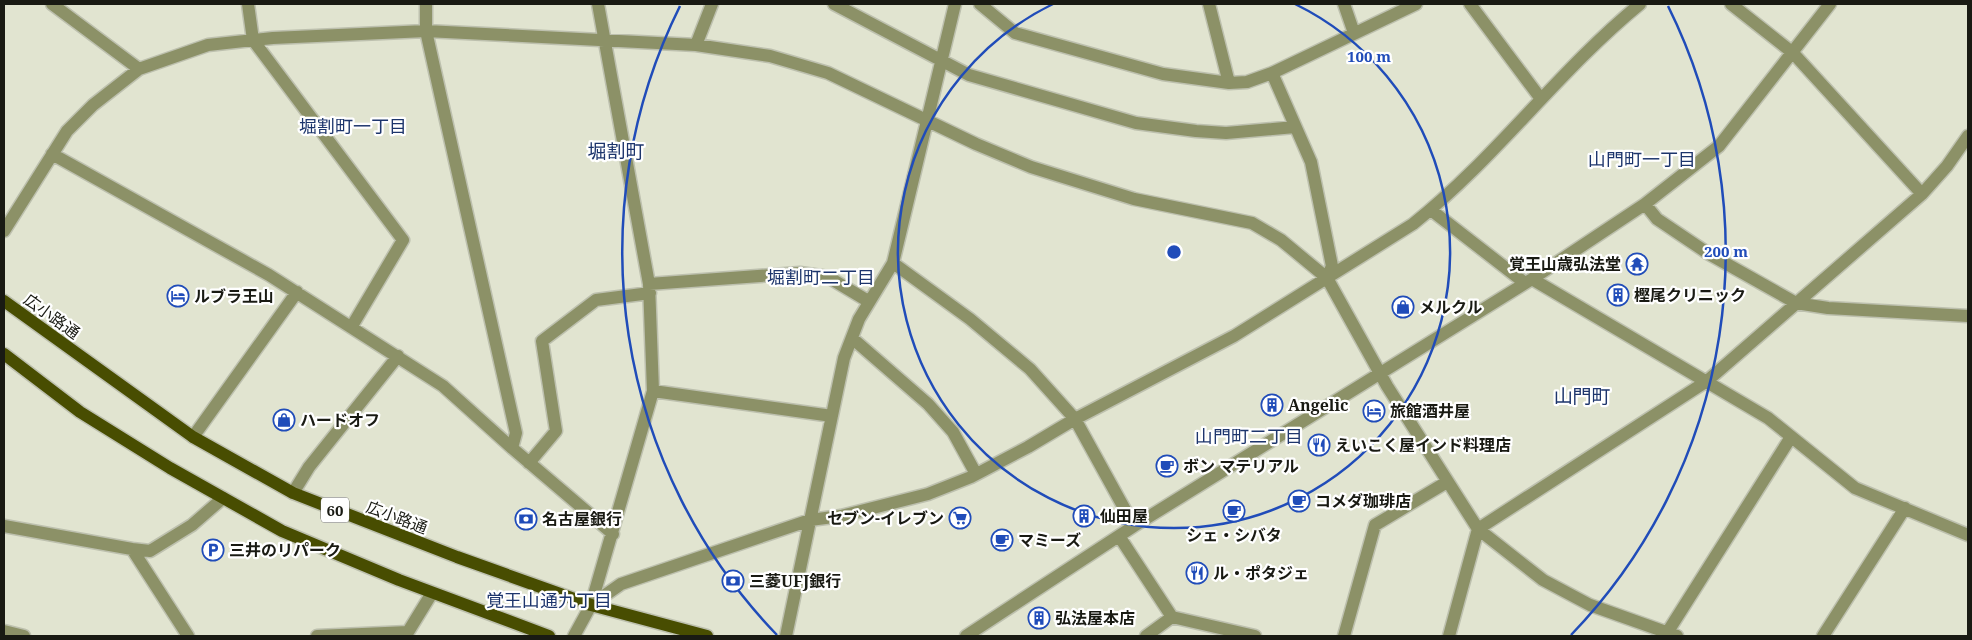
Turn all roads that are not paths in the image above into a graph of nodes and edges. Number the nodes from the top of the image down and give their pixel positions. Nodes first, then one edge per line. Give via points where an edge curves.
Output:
1 (52, 4) edge
2 (248, 4) edge
3 (426, 4) edge
4 (598, 4) edge
5 (712, 4) edge
6 (834, 4) edge
7 (955, 4) edge
8 (980, 4) edge
9 (1209, 4) edge
10 (1344, 4) edge
11 (1416, 4) edge
12 (1470, 4) edge
13 (1640, 4) edge
14 (1731, 4) edge
15 (1830, 4) edge
16 (426, 31) junction
17 (1354, 33) junction
18 (604, 38) junction
19 (253, 40) junction
20 (696, 45) junction
21 (1793, 53) junction
22 (941, 60) junction
23 (139, 69) junction
24 (1272, 73) junction
25 (1229, 83) junction
26 (1540, 99) junction
27 (927, 119) junction
28 (1295, 127) junction
29 (1968, 136) edge
30 (52, 154) junction
31 (1922, 194) junction
32 (1645, 204) junction
33 (1431, 210) junction
34 (4, 231) edge
35 (892, 263) junction
36 (1327, 278) junction
37 (1529, 281) junction
38 (649, 288) junction
39 (297, 292) junction
40 (4, 301) edge
41 (868, 302) junction
42 (1796, 303) junction
43 (1968, 316) edge
44 (352, 326) junction
45 (852, 338) junction
46 (4, 354) edge
47 (398, 356) junction
48 (1381, 373) junction
49 (1707, 381) junction
50 (652, 391) junction
51 (832, 416) junction
52 (1075, 419) junction
53 (193, 437) junction
54 (1791, 437) junction
55 (512, 448) junction
56 (529, 463) junction
57 (976, 474) junction
58 (1447, 482) junction
59 (293, 493) junction
60 (223, 498) junction
61 (1905, 508) junction
62 (810, 520) junction
63 (4, 526) edge
64 (1134, 526) junction
65 (1478, 530) junction
66 (613, 534) junction
67 (1968, 535) edge
68 (1119, 536) junction
69 (132, 549) junction
70 (432, 593) junction
71 (591, 605) junction
72 (1172, 618) junction
73 (4, 630) edge
74 (1672, 635) edge
75 (24, 636) edge
76 (188, 636) edge
77 (320, 636) edge
78 (549, 636) edge
79 (574, 636) edge
80 (707, 636) edge
81 (786, 636) edge
82 (966, 636) edge
83 (1146, 636) edge
84 (1255, 636) edge
85 (1344, 636) edge
86 (1449, 636) edge
87 (1824, 636) edge

1 - 23 street
2 - 19 street
3 - 16 street
4 - 18 street
5 - 20 street
6 - 22 street
7 - 22 street
8 - 25 street via 1015,33 1163,74
9 - 25 street
10 - 17 street
11 - 17 street
12 - 26 street
13 - 26 street via 1612,27
14 - 21 street
15 - 21 street
16 - 18 street
16 - 19 street
16 - 55 street via 516,433
17 - 24 street
18 - 20 street
18 - 38 street
19 - 23 street via 208,44
19 - 44 street via 403,240
20 - 27 street via 770,56 828,73
21 - 31 street
21 - 32 street via 1719,146
22 - 27 street
22 - 28 street via 969,75 1136,123 1226,133
23 - 30 street via 93,105 67,131
24 - 25 street via 1247,82
24 - 28 street
26 - 33 street via 1462,182
27 - 35 street
27 - 36 street via 1032,167 1134,199 1252,223 1281,240
28 - 36 street via 1312,172 1332,266
29 - 31 street
30 - 34 street
30 - 39 street
31 - 42 street
32 - 37 street
32 - 42 street via 1657,219 1709,254
33 - 36 street
33 - 37 street
35 - 41 street
35 - 52 street via 970,319 1030,369
36 - 48 street
36 - 52 street via 1234,336
37 - 48 street
37 - 49 street
38 - 41 street via 800,273 828,277
38 - 50 street
38 - 56 street via 596,300 542,341 556,431
39 - 44 street
39 - 53 street
40 - 53 main road, 広小路通 / 60
41 - 45 street
42 - 43 street via 1828,308
42 - 49 street
44 - 47 street
45 - 51 street via 844,358
45 - 57 street via 928,404 953,432
46 - 60 main road, 60 via 80,412
47 - 55 street via 443,386
47 - 59 street via 309,467
48 - 58 street
48 - 64 street
49 - 54 street via 1768,418
49 - 65 street
50 - 51 street
50 - 66 street
51 - 62 street
52 - 57 street
52 - 64 street
53 - 59 main road, 広小路通 / 60
54 - 61 street via 1855,488
54 - 74 street
55 - 56 street
56 - 66 street
57 - 62 street via 928,494 841,516
58 - 65 street
58 - 85 street via 1374,525
59 - 71 main road, 広小路通 / 60 via 457,558
60 - 69 street via 192,526 150,551
60 - 70 main road, 60 via 282,531
61 - 67 street
61 - 87 street
62 - 71 street via 621,584
62 - 81 street
63 - 69 street
64 - 68 street
65 - 74 street via 1543,580 1590,605
65 - 86 street
66 - 71 street
68 - 72 street
68 - 82 street
69 - 76 street
70 - 77 street via 408,632
70 - 78 main road, 60
71 - 79 street
71 - 80 main road, 広小路通 / 60
72 - 83 street
72 - 84 street
73 - 75 street

